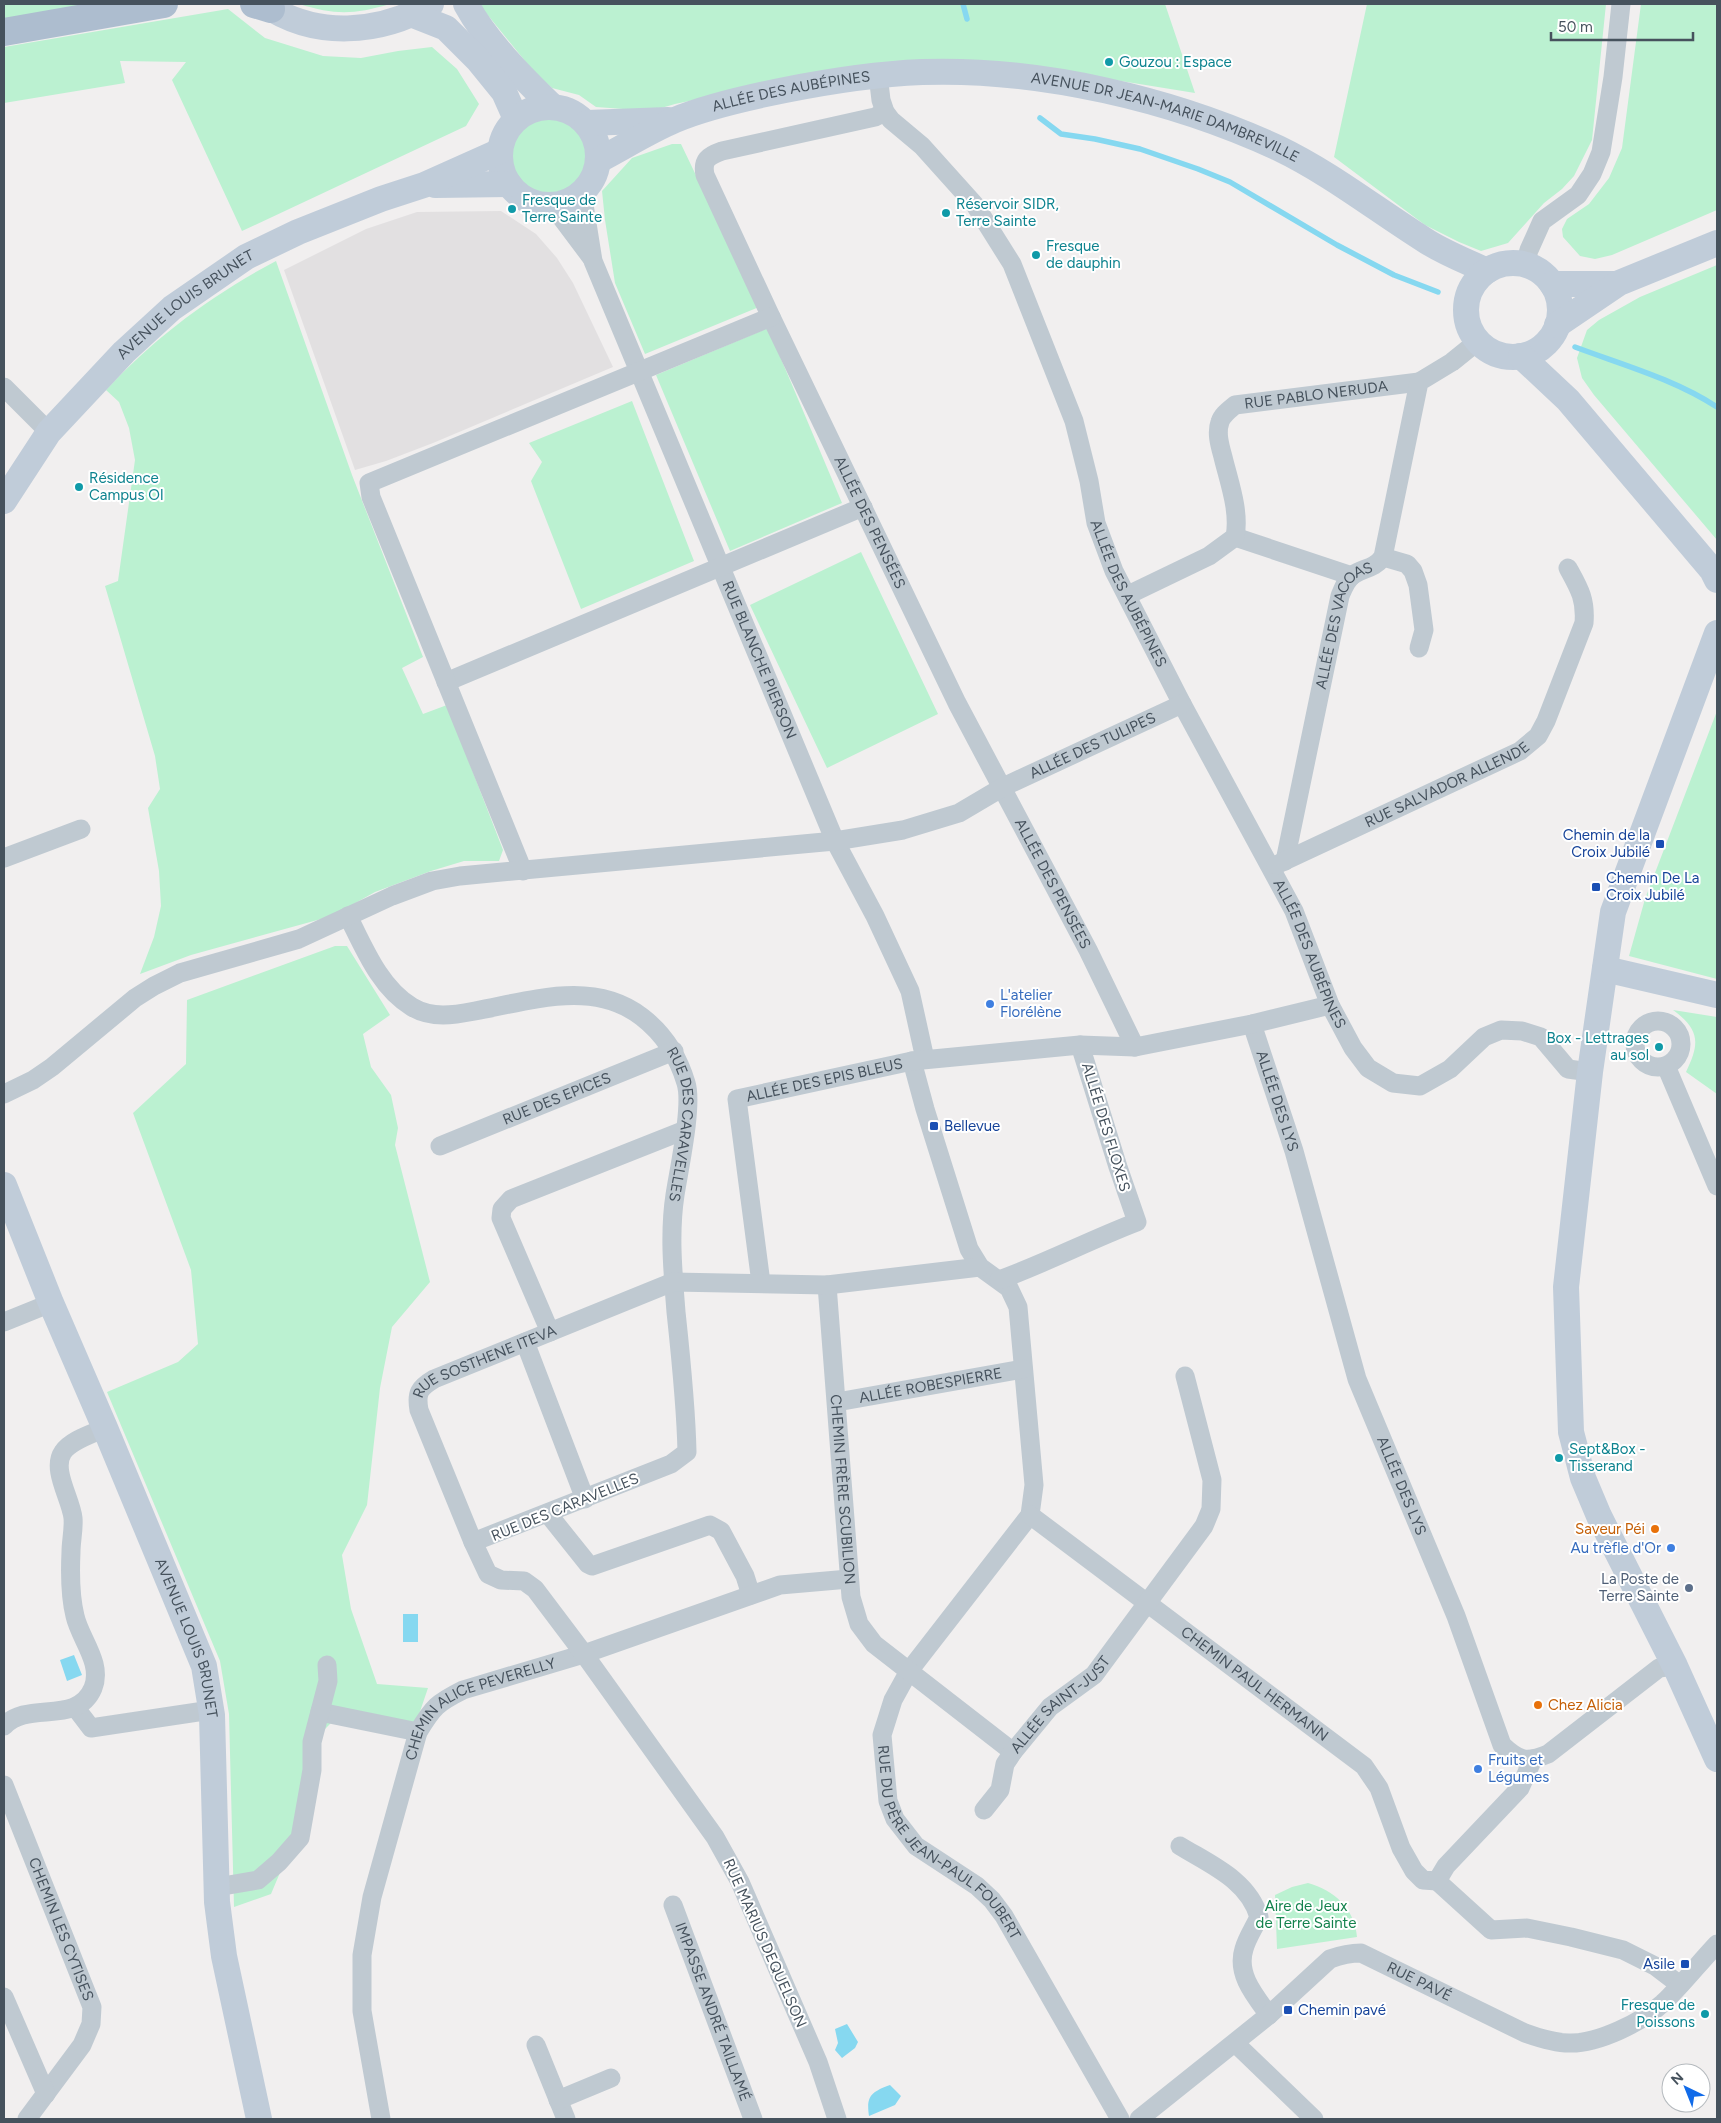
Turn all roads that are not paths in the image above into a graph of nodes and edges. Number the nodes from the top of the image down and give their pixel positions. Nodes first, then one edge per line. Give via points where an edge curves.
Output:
1 (164, 4) edge
2 (466, 4) edge
3 (1620, 4) edge
4 (263, 5) edge
5 (422, 9) edge
6 (4, 32) edge
7 (878, 75) junction
8 (552, 106) junction
9 (886, 112) junction
10 (516, 119) junction
11 (676, 120) junction
12 (586, 123) junction
13 (500, 151) junction
14 (599, 160) junction
15 (509, 184) junction
16 (424, 185) junction
17 (582, 192) junction
18 (552, 205) junction
19 (1424, 240) junction
20 (1717, 243) edge
21 (593, 260) junction
22 (1525, 264) junction
23 (1487, 271) junction
24 (1619, 283) junction
25 (1552, 284) junction
26 (1469, 294) junction
27 (771, 317) junction
28 (1553, 332) junction
29 (1478, 341) junction
30 (1521, 356) junction
31 (638, 372) junction
32 (1418, 382) junction
33 (4, 389) edge
34 (1568, 400) junction
35 (49, 432) junction
36 (4, 500) edge
37 (863, 507) junction
38 (1235, 537) junction
39 (1383, 557) junction
40 (720, 568) junction
41 (1568, 568) dead end
42 (1352, 576) junction
43 (1717, 580) edge
44 (1128, 595) junction
45 (1717, 633) edge
46 (1420, 648) dead end
47 (446, 682) junction
48 (1182, 704) junction
49 (1003, 787) junction
50 (81, 828) dead end
51 (835, 841) junction
52 (4, 858) edge
53 (1278, 865) junction
54 (524, 871) junction
55 (348, 916) junction
56 (1605, 969) junction
57 (1717, 995) edge
58 (1330, 1005) junction
59 (1252, 1024) junction
60 (1080, 1045) junction
61 (1135, 1048) junction
62 (674, 1051) junction
63 (919, 1060) junction
64 (1666, 1066) dead end
65 (1590, 1072) junction
66 (4, 1094) edge
67 (685, 1130) junction
68 (440, 1146) dead end
69 (4, 1185) edge
70 (1717, 1186) edge
71 (980, 1266) junction
72 (999, 1280) junction
73 (673, 1282) junction
74 (762, 1283) junction
75 (827, 1285) junction
76 (51, 1303) junction
77 (4, 1322) edge
78 (550, 1332) junction
79 (525, 1342) junction
80 (1023, 1369) junction
81 (1185, 1376) dead end
82 (837, 1402) junction
83 (105, 1428) junction
84 (586, 1499) junction
85 (548, 1514) junction
86 (1030, 1515) junction
87 (473, 1542) junction
88 (849, 1579) junction
89 (751, 1595) junction
90 (1146, 1602) junction
91 (584, 1654) junction
92 (327, 1665) dead end
93 (1675, 1666) junction
94 (909, 1671) junction
95 (75, 1707) junction
96 (211, 1710) junction
97 (320, 1712) junction
98 (4, 1726) edge
99 (418, 1732) junction
100 (1013, 1752) junction
101 (1533, 1760) junction
102 (1717, 1760) edge
103 (4, 1785) edge
104 (984, 1810) dead end
105 (1180, 1846) dead end
106 (1437, 1882) junction
107 (217, 1887) junction
108 (673, 1905) dead end
109 (1717, 1944) edge
110 (1680, 1985) junction
111 (4, 1996) edge
112 (1269, 2015) junction
113 (1235, 2043) junction
114 (536, 2045) dead end
115 (611, 2078) dead end
116 (46, 2094) junction
117 (558, 2100) junction
118 (27, 2119) edge
119 (259, 2119) edge
120 (381, 2119) edge
121 (566, 2119) edge
122 (753, 2119) edge
123 (837, 2119) edge
124 (1120, 2119) edge
125 (1139, 2119) edge
126 (1314, 2119) edge

1 - 6 main road
2 - 8 street via 522,77
3 - 22 street via 1601,152 1578,195 1542,221
4 - 5 street via 298,21 326,28 356,29 385,24
5 - 10 street via 478,60 504,92
7 - 9 street, ALLÉE DES AUBÉPINES
7 - 11 street, ALLÉE DES AUBÉPINES via 770,93
7 - 19 street, AVENUE DR JEAN-MARIE DAMBREVILLE via 923,72 1008,76 1111,92 1178,109 1245,134 1314,167
8 - 10 street via 539,107
8 - 12 street via 577,114
9 - 27 street, ALLÉE DES PENSÉES via 722,151 712,155 703,166
9 - 44 street, ALLÉE DES AUBÉPINES via 975,205 1012,264 1074,421 1096,523 1114,571
10 - 13 street via 503,139
11 - 12 street, ALLÉE DES AUBÉPINES
11 - 14 street, ALLÉE DES AUBÉPINES
12 - 14 street via 594,134
13 - 15 street via 503,174
13 - 16 street, AVENUE LOUIS BRUNET
14 - 17 street via 593,177
15 - 16 street, AVENUE LOUIS BRUNET
15 - 18 street via 520,196
16 - 35 street, AVENUE LOUIS BRUNET via 298,232 246,257 172,308 124,352
17 - 18 street via 569,201
17 - 21 street, RUE BLANCHE PIERSON
18 - 21 street, RUE BLANCHE PIERSON
19 - 23 street, AVENUE DR JEAN-MARIE DAMBREVILLE
19 - 26 street, AVENUE DR JEAN-MARIE DAMBREVILLE
20 - 24 street
21 - 31 street, RUE BLANCHE PIERSON
22 - 23 street via 1505,264
22 - 25 street
23 - 26 street via 1479,277
24 - 25 street
24 - 28 street
25 - 28 street via 1559,304
26 - 29 street via 1468,326
27 - 31 street
27 - 37 street, ALLÉE DES PENSÉES
28 - 30 street via 1541,347
28 - 34 street via 1553,360
29 - 30 street via 1499,355
29 - 32 street via 1452,362
30 - 34 street
31 - 40 street, RUE BLANCHE PIERSON
31 - 47 street via 369,483 371,497
32 - 38 street, RUE PABLO NERUDA via 1235,405 1225,413 1219,423 1218,437 1234,501
32 - 39 street, ALLÉE DES VACOAS
33 - 35 street
34 - 43 street via 1712,570
35 - 36 street, AVENUE LOUIS BRUNET
37 - 40 street
37 - 49 street, ALLÉE DES PENSÉES via 958,703
38 - 42 street
38 - 44 street via 1209,556
39 - 42 street, ALLÉE DES VACOAS via 1376,566
39 - 46 street via 1407,564 1413,571 1424,630
40 - 47 street
40 - 51 street, RUE BLANCHE PIERSON
41 - 53 street, RUE SALVADOR ALLENDE via 1582,593 1584,623 1538,736 1520,751
42 - 53 street, ALLÉE DES VACOAS via 1340,596
44 - 48 street, ALLÉE DES AUBÉPINES
45 - 56 street via 1617,898
47 - 54 street
48 - 49 street, ALLÉE DES TULIPES
48 - 53 street, ALLÉE DES AUBÉPINES
49 - 51 street, ALLÉE DES TULIPES via 959,813 903,830
49 - 61 street, ALLÉE DES PENSÉES
50 - 52 street
51 - 54 street, ALLÉE DES TULIPES
51 - 63 street, RUE BLANCHE PIERSON via 910,992
53 - 58 street, ALLÉE DES AUBÉPINES
54 - 55 street, ALLÉE DES TULIPES via 460,876 432,882
55 - 62 street, RUE DES CARAVELLES via 386,984 413,1008 430,1014 451,1015 555,996 581,994 603,997 631,1009 654,1027
55 - 66 street, ALLÉE DES TULIPES via 299,939 180,974 154,986 52,1067
56 - 57 street
56 - 65 street
58 - 59 street, ALLÉE DES FLOXES
58 - 65 street, ALLÉE DES AUBÉPINES via 1353,1048 1368,1068 1393,1083 1420,1086 1450,1069 1484,1037 1501,1030 1522,1031 1541,1037 1568,1068
59 - 61 street, ALLÉE DES FLOXES
59 - 101 street, ALLÉE DES LYS via 1294,1152 1357,1379 1456,1616 1502,1746 1515,1757
60 - 61 street, ALLÉE DES FLOXES
60 - 63 street
60 - 72 street, ALLÉE DES FLOXES via 1137,1222
62 - 67 street, RUE DES CARAVELLES via 687,1085
62 - 68 street, RUE DES EPICES
63 - 71 street via 925,1109 969,1249
63 - 74 street, ALLÉE DES EPIS BLEUS via 738,1099
64 - 70 street
65 - 93 street via 1566,1287 1571,1432 1583,1478 1599,1516
67 - 73 street, RUE DES CARAVELLES via 671,1218
67 - 78 street via 511,1199 502,1208 501,1218
69 - 76 street, AVENUE LOUIS BRUNET
71 - 72 street
71 - 75 street
72 - 80 street via 1009,1288 1018,1307
73 - 74 street
73 - 78 street, RUE SOSTHENE ITEVA
73 - 84 street, RUE DES CARAVELLES via 688,1452 671,1464
74 - 75 street
75 - 82 street, CHEMIN FRÈRE SCUBILION
76 - 77 street
76 - 83 street, AVENUE LOUIS BRUNET
78 - 79 street, RUE SOSTHENE ITEVA
79 - 84 street
79 - 87 street, RUE SOSTHENE ITEVA via 434,1379 423,1386 417,1397 419,1410
80 - 82 street, ALLÉE ROBESPIERRE
80 - 86 street via 1034,1485
81 - 90 street, ALLÉE SAINT-JUST via 1212,1480 1211,1509 1204,1526
82 - 88 street, CHEMIN FRÈRE SCUBILION
83 - 95 street via 69,1446 59,1462 60,1478 73,1518 71,1553 75,1617 94,1662 93,1688
83 - 96 street, AVENUE LOUIS BRUNET via 204,1666
84 - 85 street, RUE DES CARAVELLES
85 - 87 street, RUE DES CARAVELLES
85 - 89 street via 592,1566 710,1525 721,1531 745,1576
86 - 90 street, CHEMIN PAUL HERMANN
86 - 94 street, RUE DU PÈRE JEAN-PAUL FOUBERT
87 - 91 street, RUE MARIUS DEQUELSON via 488,1574 529,1585
88 - 89 street, CHEMIN ALICE PEVERELLY via 780,1585
88 - 94 street, CHEMIN FRÈRE SCUBILION via 860,1624 874,1644
89 - 91 street, CHEMIN ALICE PEVERELLY
90 - 100 street, ALLÉE SAINT-JUST via 1094,1675 1050,1707
90 - 106 street, CHEMIN PAUL HERMANN via 1364,1766 1379,1788 1401,1848 1414,1871 1423,1880
91 - 99 street, CHEMIN ALICE PEVERELLY via 463,1690 432,1710
91 - 123 street, RUE MARIUS DEQUELSON via 715,1837 740,1882 818,2062
92 - 97 street via 328,1681
93 - 101 street via 1659,1668 1548,1754
93 - 102 street
94 - 100 street, CHEMIN FRÈRE SCUBILION
94 - 124 street, RUE DU PÈRE JEAN-PAUL FOUBERT via 893,1700 882,1735 888,1801 895,1819 916,1846 977,1886 1004,1916
95 - 96 street via 91,1728
95 - 98 street via 59,1712 24,1714
96 - 107 street, AVENUE LOUIS BRUNET
97 - 99 street
97 - 107 street via 312,1742 312,1770 300,1838 258,1880
99 - 120 street, CHEMIN ALICE PEVERELLY via 372,1897 362,1955 362,2011
100 - 104 street, ALLÉE SAINT-JUST via 1005,1764 1000,1790
101 - 106 street via 1520,1788 1446,1866
103 - 116 street, CHEMIN LES CYTISES via 92,2007 91,2024 82,2045
105 - 112 street via 1234,1880 1256,1905 1259,1917 1244,1948 1241,1964 1246,1980
106 - 110 street, CHEMIN PAUL HERMANN via 1491,1930 1526,1928 1623,1950 1655,1966
107 - 119 street, AVENUE LOUIS BRUNET via 224,1956
108 - 122 street, IMPASSE ANDRÉ TAILLAMÉ
109 - 110 street, RUE PAVÉ
110 - 112 street, RUE PAVÉ via 1662,2004 1640,2019 1593,2040 1548,2041 1361,1953 1350,1952 1330,1959
111 - 116 street
112 - 113 street, RUE PAVÉ
113 - 125 street, RUE PAVÉ
113 - 126 street
114 - 117 street
115 - 117 street
116 - 118 street, CHEMIN LES CYTISES
117 - 121 street

